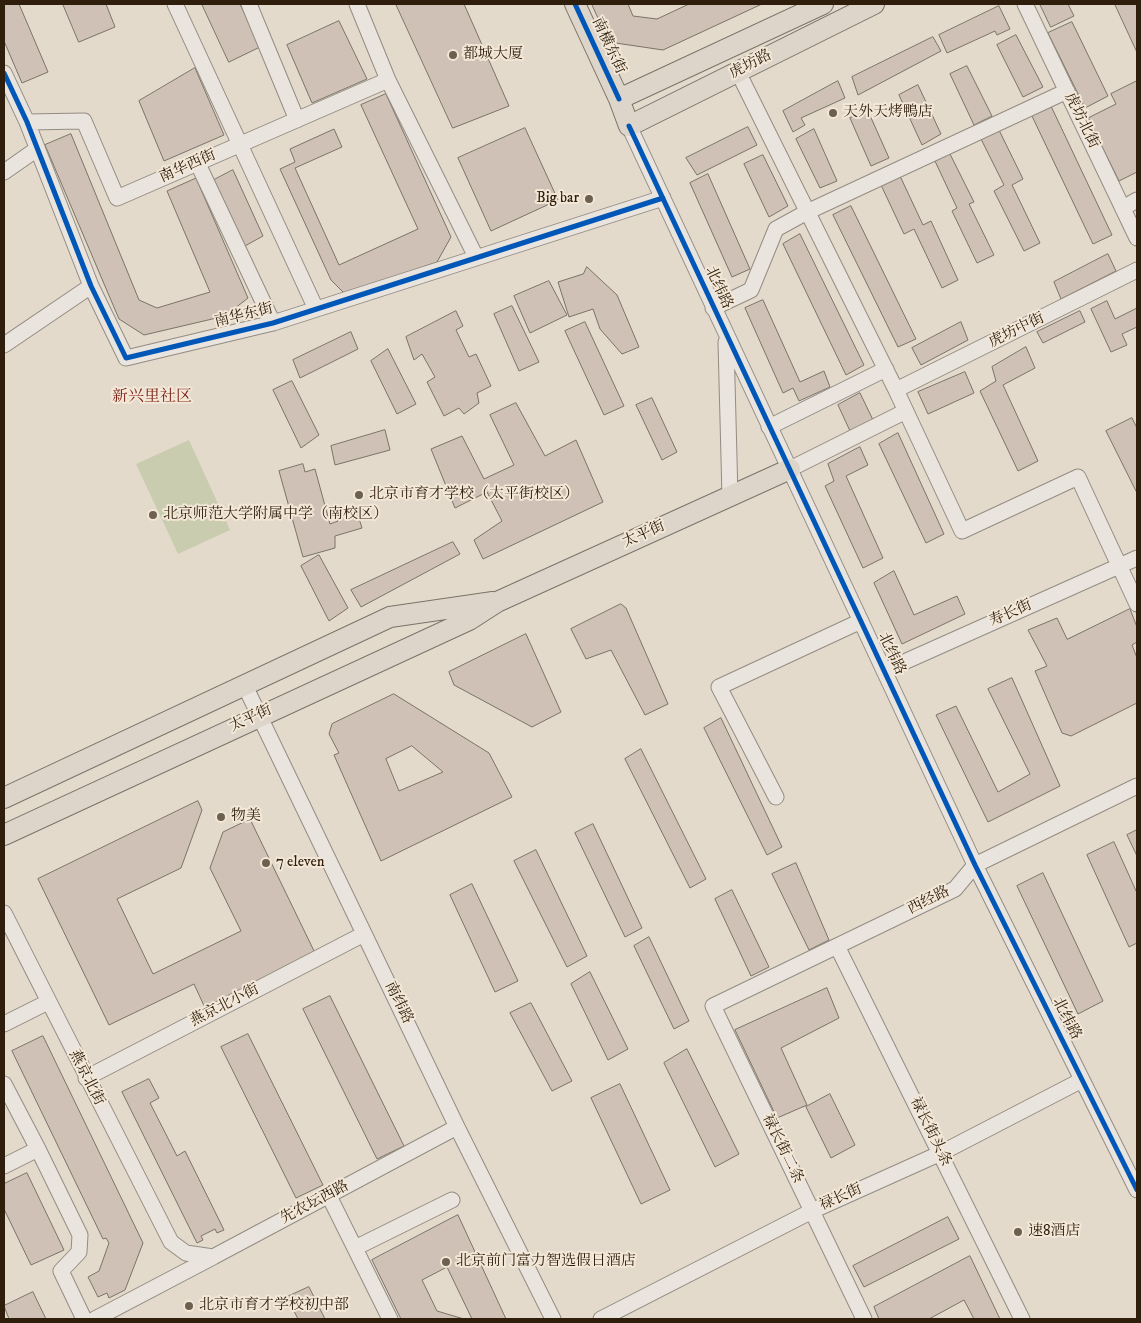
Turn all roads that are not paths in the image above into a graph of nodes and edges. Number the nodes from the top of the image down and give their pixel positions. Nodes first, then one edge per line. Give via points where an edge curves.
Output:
1 (175, 4) edge
2 (250, 4) edge
3 (357, 4) edge
4 (575, 4) edge
5 (582, 4) edge
6 (823, 4) edge
7 (874, 4) edge
8 (1025, 4) edge
9 (738, 72) junction
10 (4, 73) edge
11 (388, 80) junction
12 (1067, 91) junction
13 (619, 99) junction
14 (297, 120) junction
15 (27, 122) junction
16 (629, 126) junction
17 (239, 144) junction
18 (37, 149) junction
19 (198, 164) junction
20 (4, 172) edge
21 (663, 198) junction
22 (1137, 200) edge
23 (1123, 208) junction
24 (807, 212) junction
25 (1137, 238) edge
26 (476, 257) junction
27 (1137, 270) edge
28 (91, 286) junction
29 (714, 308) junction
30 (316, 309) junction
31 (273, 323) junction
32 (726, 335) junction
33 (4, 345) edge
34 (886, 369) junction
35 (896, 390) junction
36 (906, 411) junction
37 (769, 427) junction
38 (790, 469) junction
39 (730, 497) junction
40 (1137, 558) edge
41 (1120, 566) junction
42 (497, 602) junction
43 (1137, 604) edge
44 (861, 622) junction
45 (884, 671) junction
46 (245, 686) junction
47 (259, 716) junction
48 (1137, 786) edge
49 (776, 797) dead end
50 (4, 798) edge
51 (4, 835) edge
52 (975, 865) junction
53 (4, 913) edge
54 (364, 934) junction
55 (837, 946) junction
56 (48, 1002) junction
57 (713, 1006) joint
58 (4, 1024) edge
59 (86, 1078) junction
60 (1082, 1080) junction
61 (4, 1084) edge
62 (457, 1128) junction
63 (38, 1149) junction
64 (940, 1153) junction
65 (4, 1166) edge
66 (1137, 1190) edge
67 (329, 1196) junction
68 (452, 1200) dead end
69 (812, 1211) junction
70 (355, 1248) junction
71 (213, 1257) junction
72 (84, 1319) edge
73 (95, 1319) edge
74 (390, 1319) edge
75 (553, 1319) edge
76 (601, 1319) edge
77 (864, 1319) edge
78 (1022, 1319) edge

1 - 17 street
2 - 14 street
3 - 11 street
4 - 13 main road, 南横东街
5 - 13 main road, 南横东街 via 622,89
6 - 13 main road, 虎坊路
7 - 9 main road, 虎坊路
8 - 12 street, 虎坊北街
9 - 16 main road, 虎坊路
9 - 24 street
10 - 15 street, 南华东街
11 - 14 street, 南华西街
11 - 26 street
12 - 23 street, 虎坊北街
12 - 24 street
13 - 16 main road
14 - 17 street, 南华西街
15 - 18 street, 南华东街
15 - 19 street, 南华西街 via 84,121 117,198
16 - 21 street, 北纬路
17 - 19 street, 南华西街
17 - 30 street
18 - 20 street
18 - 28 street, 南华东街
19 - 31 street
21 - 26 street, 南华东街
21 - 29 street, 北纬路
22 - 23 street
23 - 25 street, 虎坊北街
24 - 29 street via 776,229 751,290
24 - 34 street
26 - 30 street, 南华东街
27 - 35 street, 虎坊中街
28 - 31 street, 南华东街 via 126,358
28 - 33 street
29 - 32 street, 北纬路
30 - 31 street, 南华东街
32 - 37 street, 北纬路
32 - 39 street
34 - 35 street
34 - 37 street
35 - 36 street
36 - 38 street
36 - 41 street via 962,531 1078,477
37 - 38 street, 北纬路
38 - 39 main road, 太平街
38 - 44 street, 北纬路
39 - 42 main road, 太平街
40 - 41 street, 寿长街
41 - 43 street
41 - 45 street, 寿长街
42 - 46 main road, 太平街 via 390,617
42 - 47 main road, 太平街 via 469,620
44 - 45 street, 北纬路
44 - 49 street via 719,687
45 - 52 street, 北纬路
46 - 47 street, 南纬路
46 - 50 main road, 太平街
47 - 51 main road, 太平街
47 - 54 street, 南纬路
48 - 52 street, 西经路
52 - 55 street, 西经路 via 955,889
52 - 60 street, 北纬路
53 - 56 street, 燕京北街
54 - 59 street, 燕京北小街
54 - 62 street, 南纬路
55 - 57 street, 西经路
55 - 64 street, 禄长街头条
56 - 58 street
56 - 59 street, 燕京北街
57 - 69 street, 禄长街二条
59 - 71 street, 燕京北街 via 171,1242 186,1253
60 - 64 street, 禄长街
60 - 66 street, 北纬路
61 - 63 street
62 - 67 street, 先农坛西路
62 - 75 street, 南纬路
63 - 65 street
63 - 72 street via 80,1236 79,1252 61,1271
64 - 69 street, 禄长街
64 - 78 street, 禄长街头条
67 - 70 street
67 - 71 street, 先农坛西路
68 - 70 street
69 - 76 street, 禄长街
69 - 77 street, 禄长街二条
70 - 74 street
71 - 73 street, 先农坛西路

